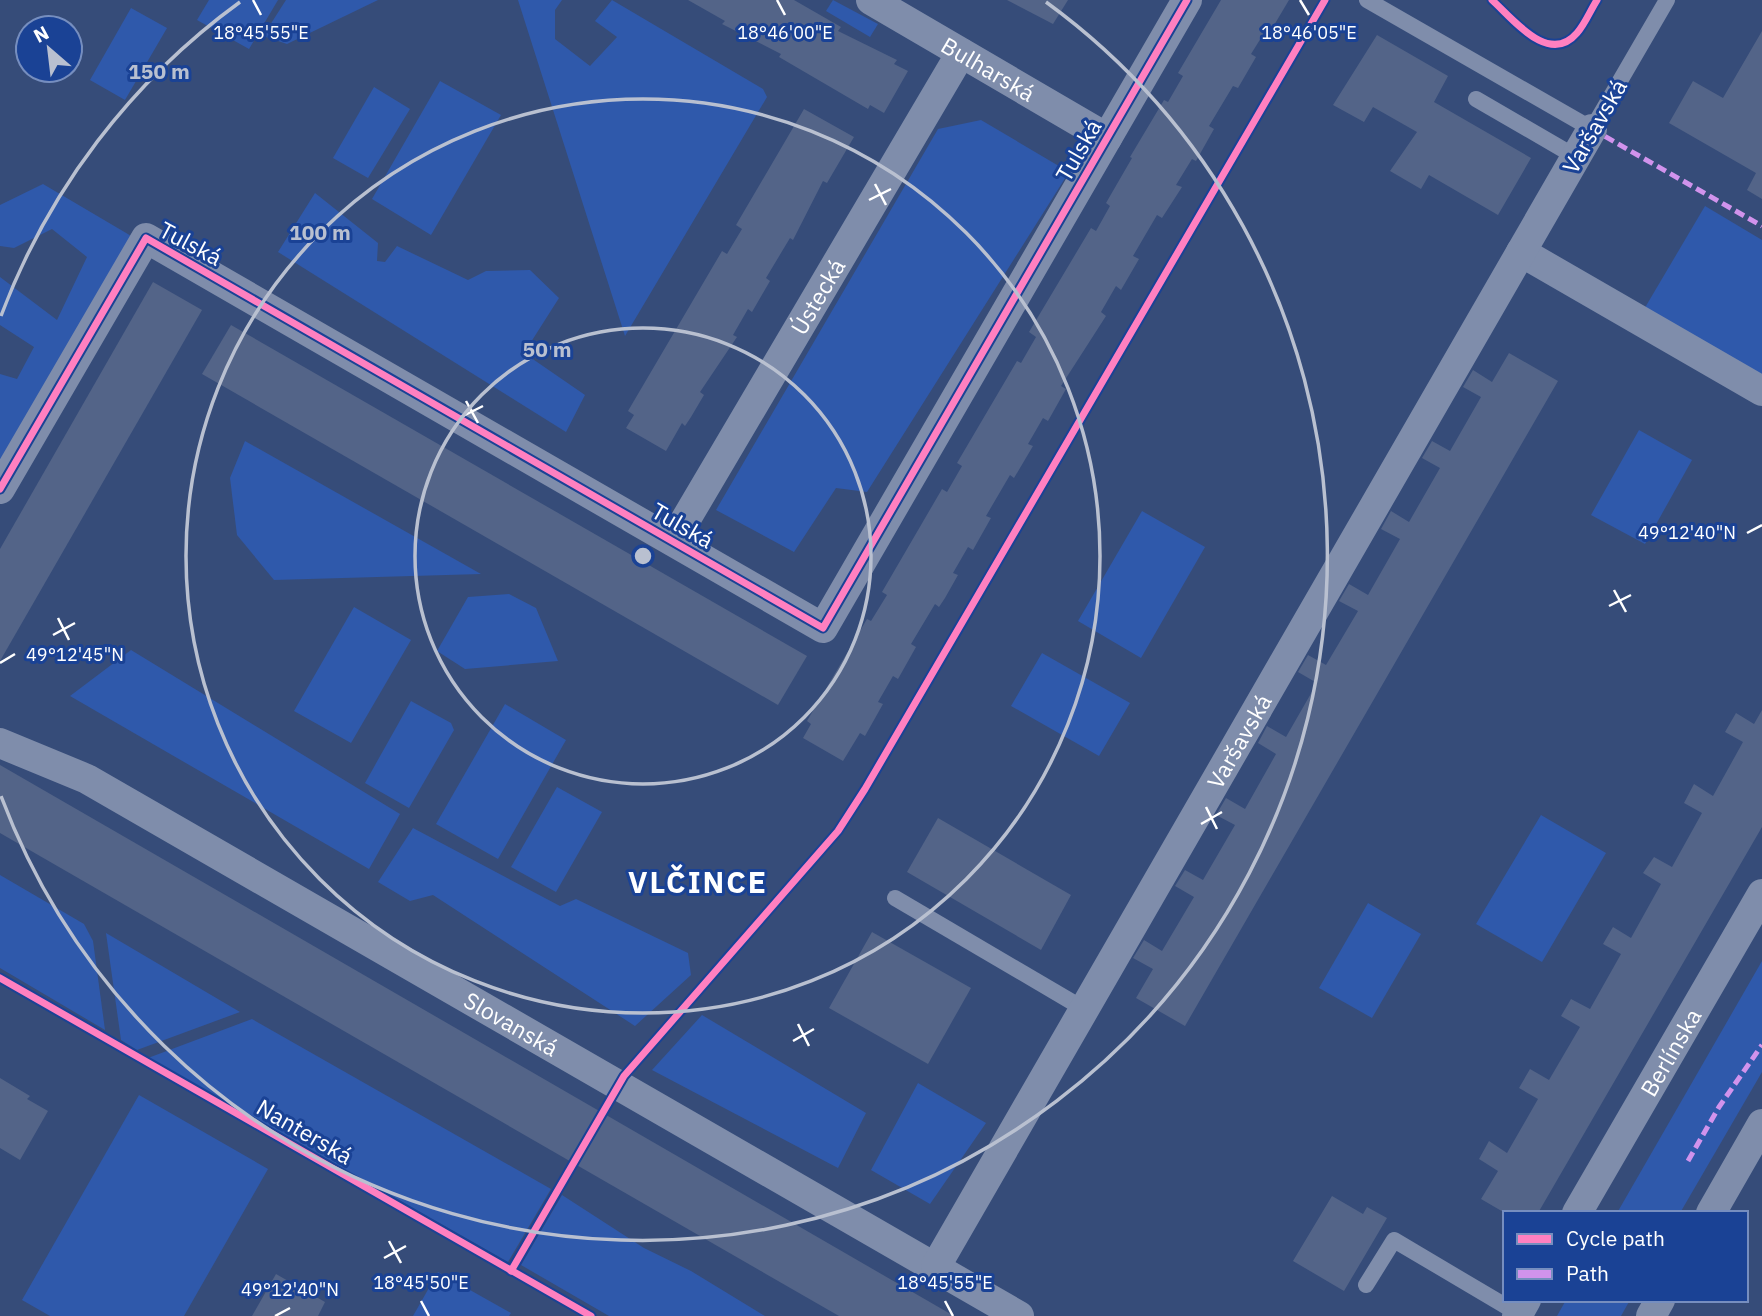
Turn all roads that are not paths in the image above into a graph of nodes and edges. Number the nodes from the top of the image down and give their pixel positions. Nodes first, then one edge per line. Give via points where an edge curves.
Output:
1 (871, 0) edge
2 (1188, 0) edge
3 (1367, 0) edge
4 (1667, 0) edge
5 (961, 53) junction
6 (1476, 99) dead end
7 (1592, 129) junction
8 (1107, 138) junction
9 (1576, 157) junction
10 (1521, 252) junction
11 (1762, 391) edge
12 (0, 489) edge
13 (673, 541) junction
14 (0, 743) edge
15 (1762, 894) edge
16 (894, 898) dead end
17 (1084, 1009) junction
18 (1761, 1127) edge
19 (1578, 1211) edge
20 (1712, 1211) edge
21 (936, 1266) junction
22 (1366, 1285) dead end
23 (1503, 1300) edge
24 (1019, 1316) edge

1 - 5 street, Bulharská
2 - 8 street, Tulská
3 - 7 lane
4 - 7 lane, Varšavská
5 - 8 street, Bulharská
5 - 13 street, Ústecká
6 - 9 lane
7 - 9 street, Varšavská
8 - 13 street, Tulská via 823,628
9 - 10 street, Varšavská
10 - 11 street
10 - 17 street, Varšavská
12 - 13 street, Tulská via 146,238
14 - 21 street, Slovanská via 87,779
15 - 19 street, Berlínska
16 - 17 lane
17 - 21 street, Varšavská
18 - 20 street
21 - 24 street, Slovanská
22 - 23 lane via 1394,1240

